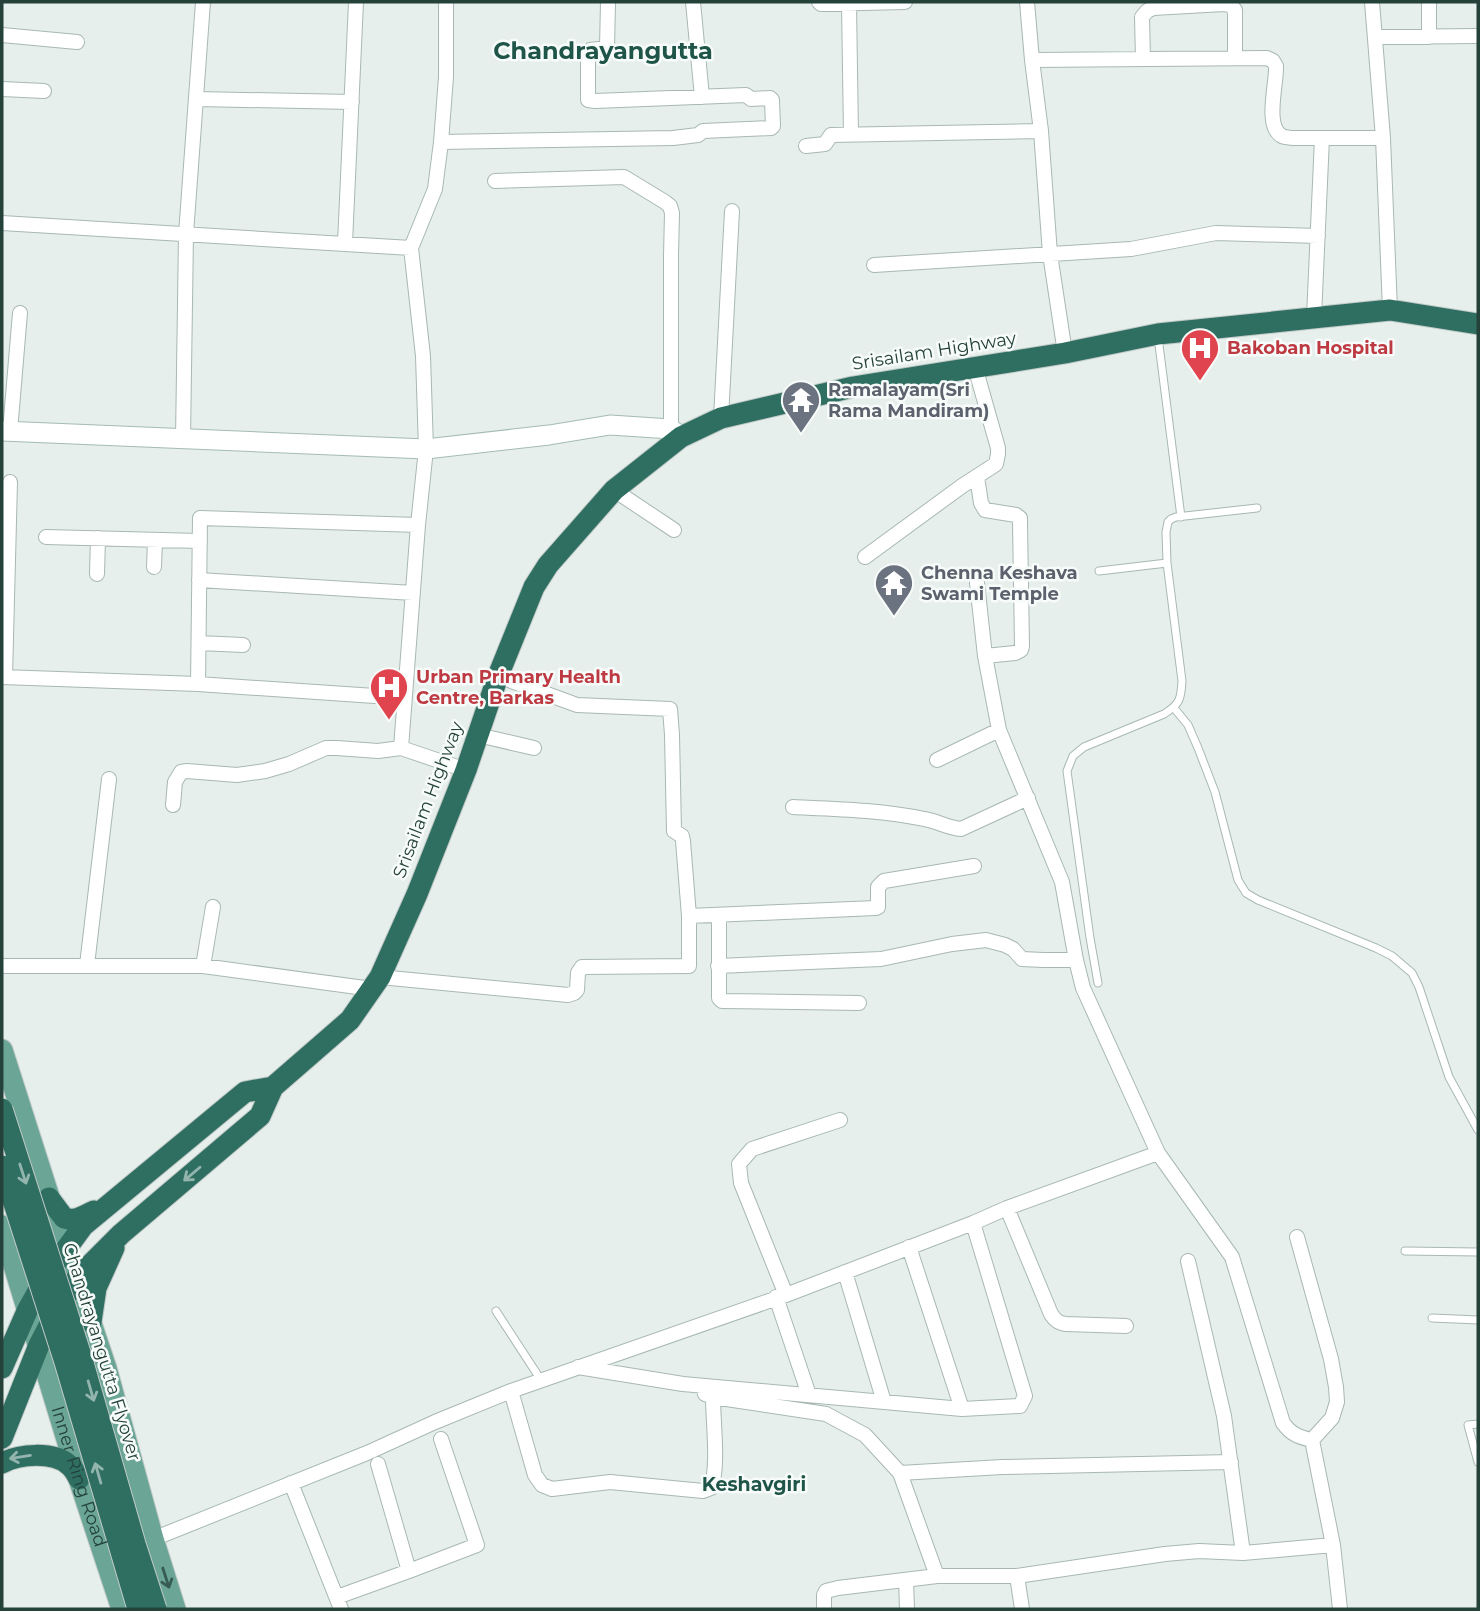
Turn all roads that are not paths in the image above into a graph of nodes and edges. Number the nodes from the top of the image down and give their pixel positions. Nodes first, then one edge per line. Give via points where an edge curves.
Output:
1 (203, 2) edge
2 (356, 2) edge
3 (446, 2) edge
4 (608, 2) edge
5 (693, 2) edge
6 (819, 2) edge
7 (869, 2) edge
8 (905, 2) edge
9 (1027, 2) edge
10 (1372, 2) edge
11 (1429, 2) edge
12 (849, 4) junction
13 (2, 35) edge
14 (1375, 37) junction
15 (1429, 37) junction
16 (1478, 37) edge
17 (77, 42) dead end
18 (1235, 57) junction
19 (1143, 59) junction
20 (1032, 61) junction
21 (2, 89) edge
22 (44, 91) dead end
23 (702, 97) junction
24 (196, 99) junction
25 (352, 102) junction
26 (1041, 131) junction
27 (850, 135) junction
28 (1322, 138) junction
29 (1383, 138) junction
30 (442, 142) junction
31 (806, 146) dead end
32 (495, 181) dead end
33 (732, 211) dead end
34 (2, 223) edge
35 (186, 234) junction
36 (1318, 236) junction
37 (345, 243) junction
38 (411, 248) junction
39 (1050, 254) junction
40 (874, 265) dead end
41 (1390, 310) junction
42 (20, 313) dead end
43 (1314, 317) junction
44 (1478, 324) edge
45 (1158, 334) junction
46 (1065, 353) junction
47 (975, 367) junction
48 (721, 418) junction
49 (6, 431) edge
50 (676, 433) junction
51 (183, 439) junction
52 (426, 449) junction
53 (977, 477) junction
54 (10, 482) dead end
55 (614, 490) junction
56 (1257, 508) dead end
57 (1181, 517) junction
58 (418, 526) junction
59 (674, 530) dead end
60 (46, 537) dead end
61 (98, 538) junction
62 (155, 540) junction
63 (200, 541) junction
64 (864, 557) dead end
65 (1167, 563) junction
66 (154, 567) dead end
67 (1099, 571) dead end
68 (97, 573) dead end
69 (199, 580) junction
70 (978, 583) dead end
71 (413, 593) junction
72 (199, 643) junction
73 (243, 645) dead end
74 (985, 656) junction
75 (498, 676) junction
76 (3, 677) edge
77 (198, 684) junction
78 (404, 698) junction
79 (1174, 708) junction
80 (999, 730) junction
81 (478, 735) junction
82 (401, 748) junction
83 (534, 748) dead end
84 (937, 760) dead end
85 (467, 769) junction
86 (109, 779) dead end
87 (1028, 798) junction
88 (173, 805) dead end
89 (793, 807) dead end
90 (974, 866) dead end
91 (213, 906) dead end
92 (719, 915) junction
93 (689, 916) junction
94 (1076, 960) junction
95 (87, 965) junction
96 (2, 966) edge
97 (718, 966) junction
98 (203, 967) junction
99 (376, 983) junction
100 (1098, 983) dead end
101 (859, 1003) dead end
102 (2, 1050) edge
103 (274, 1087) junction
104 (2, 1109) edge
105 (840, 1120) dead end
106 (1478, 1130) edge
107 (1158, 1153) junction
108 (2, 1166) edge
109 (123, 1194) junction
110 (49, 1198) junction
111 (1007, 1208) junction
112 (973, 1223) junction
113 (2, 1226) edge
114 (121, 1234) junction
115 (1297, 1237) dead end
116 (66, 1247) junction
117 (909, 1247) junction
118 (1405, 1251) dead end
119 (1478, 1252) edge
120 (1188, 1261) dead end
121 (845, 1272) junction
122 (77, 1278) junction
123 (781, 1296) junction
124 (28, 1309) junction
125 (496, 1311) dead end
126 (1432, 1318) dead end
127 (1478, 1320) edge
128 (91, 1322) junction
129 (1126, 1325) dead end
130 (39, 1345) junction
131 (3, 1364) edge
132 (576, 1367) junction
133 (28, 1370) junction
134 (541, 1380) junction
135 (683, 1384) junction
136 (511, 1391) junction
137 (809, 1395) junction
138 (713, 1397) junction
139 (884, 1402) junction
140 (962, 1409) junction
141 (1478, 1424) edge
142 (2, 1438) edge
143 (442, 1439) dead end
144 (1312, 1440) junction
145 (1231, 1462) junction
146 (1478, 1462) edge
147 (2, 1463) edge
148 (378, 1464) dead end
149 (900, 1474) junction
150 (79, 1479) junction
151 (291, 1483) junction
152 (153, 1539) junction
153 (1333, 1545) junction
154 (1242, 1553) junction
155 (409, 1571) junction
156 (937, 1576) junction
157 (1017, 1576) junction
158 (906, 1580) junction
159 (339, 1603) edge
160 (122, 1609) edge
161 (138, 1609) edge
162 (156, 1609) edge
163 (175, 1609) edge
164 (824, 1609) edge
165 (907, 1609) edge
166 (1022, 1609) edge
167 (1340, 1609) edge

1 - 24 street
2 - 25 street
3 - 30 street
4 - 23 street via 607,48 588,52 588,100
5 - 23 street
6 - 12 street
7 - 8 street
7 - 12 street
9 - 20 street
10 - 14 street
11 - 15 street
12 - 27 street
13 - 17 street
14 - 15 street
14 - 29 street
15 - 16 street
18 - 19 street
18 - 19 street via 1235,10 1224,4 1147,11 1142,17
18 - 28 street via 1267,58 1276,66 1272,120 1276,131 1293,138
19 - 20 street
20 - 26 street
21 - 22 street
23 - 30 street via 770,98 773,126 673,138
24 - 25 street
24 - 35 street
25 - 37 street
26 - 27 street
26 - 39 street
27 - 31 street via 831,135 825,144
28 - 29 street
28 - 36 street
29 - 41 street
30 - 38 street via 435,189
32 - 50 street via 624,177 670,206
33 - 48 street
34 - 35 street
35 - 37 street
35 - 51 street
36 - 39 street via 1216,233 1131,249
36 - 43 street
37 - 38 street
38 - 52 street via 423,356
39 - 40 street
39 - 46 street
41 - 43 highway, Srisailam Highway
41 - 44 highway, Srisailam Highway
42 - 49 street
43 - 45 highway, Srisailam Highway
45 - 46 highway, Srisailam Highway
45 - 57 lane
46 - 47 highway, Srisailam Highway
47 - 48 highway, Srisailam Highway via 853,387
47 - 53 street via 998,454 996,464
48 - 50 highway, Srisailam Highway
49 - 51 main road
50 - 52 main road via 610,425
50 - 55 highway, Srisailam Highway
51 - 52 main road
52 - 58 street
53 - 64 street
53 - 74 street via 985,510 1020,518 1021,650
54 - 76 street
55 - 59 street
55 - 75 highway, Srisailam Highway via 534,587
56 - 57 lane
57 - 65 lane via 1168,522
58 - 63 street via 203,517
58 - 71 street
60 - 61 street
61 - 62 street
61 - 68 street
62 - 63 street
62 - 66 street
63 - 69 street
65 - 67 lane
65 - 79 lane via 1182,681 1181,698
69 - 71 street
69 - 72 street
70 - 74 street
71 - 78 street
72 - 73 street
72 - 77 street
74 - 80 street
75 - 81 highway, Srisailam Highway
75 - 93 street via 577,705 670,709 674,831 683,841
76 - 77 street
77 - 78 street
78 - 82 street
79 - 100 lane via 1084,747 1073,756 1067,771
79 - 106 lane via 1198,747 1238,880 1246,893 1376,948 1412,973 1449,1077
80 - 84 street
80 - 87 street
81 - 83 street
81 - 85 highway, Srisailam Highway
82 - 85 street
82 - 88 street via 326,748 289,764 237,775 181,772
85 - 99 highway, Srisailam Highway
86 - 95 street
87 - 89 street via 961,829 891,814
87 - 94 street via 1062,883
90 - 92 street via 884,881 878,887 876,908
91 - 98 street
92 - 93 street
92 - 97 street
93 - 99 street via 689,966 582,967 577,990 568,995
94 - 97 street via 1022,959 1013,949 986,940 881,959
94 - 107 street via 1083,988
95 - 96 street
95 - 98 street
97 - 101 street via 722,1001
98 - 99 street
99 - 103 highway, Srisailam Highway via 350,1020
102 - 110 main road
103 - 109 highway via 245,1092
103 -> 114 highway via 260,1115
104 -> 162 highway, Chandrayangutta Flyover, bridge
105 - 123 street via 752,1149 739,1164 741,1183
107 - 111 street
107 - 144 street via 1232,1257 1283,1423 1296,1436
161 -> 108 highway, bridge
109 - 110 highway via 74,1220 64,1218
109 - 116 highway via 83,1226
110 - 116 main road
111 - 112 street
111 - 129 street via 1055,1320
112 - 117 street
112 - 140 street via 1024,1396 1020,1406
113 - 124 main road
114 - 122 highway
114 - 128 highway via 96,1288
115 - 144 street via 1336,1387 1332,1418
116 - 122 main road
116 - 124 highway
117 - 121 street
117 - 140 street
118 - 119 lane
120 - 145 street
121 - 123 street
121 - 139 street
122 - 128 main road
122 - 130 highway
123 - 132 street
123 - 137 street
124 - 130 main road, Inner Ring Road
124 - 131 highway
125 - 134 lane
126 - 127 lane
128 - 152 main road
130 - 133 highway
130 - 150 main road, Inner Ring Road
131 - 133 highway via 9,1355 22,1354 27,1357
132 - 134 street
132 - 135 street
133 - 142 highway
134 - 136 street
135 - 137 street
135 - 138 street
136 - 138 street via 535,1475 552,1489 610,1482 708,1490 715,1465
136 - 151 street
137 - 139 street
138 - 149 street via 826,1414 865,1435
139 - 140 street
141 - 146 lane via 1468,1425
143 - 155 street via 477,1545
144 - 153 street
145 - 149 street
145 - 154 street
150 -> 147 highway via 70,1465 55,1458 21,1455
148 - 155 street
149 - 156 street
150 - 160 main road, Inner Ring Road
151 - 152 street
151 - 159 street
152 -> 163 main road
153 - 154 street
153 - 167 street
154 - 157 street via 1165,1553
155 - 159 street
156 - 157 street
156 - 158 street
157 - 166 street
158 - 164 street via 829,1589
158 - 165 street

